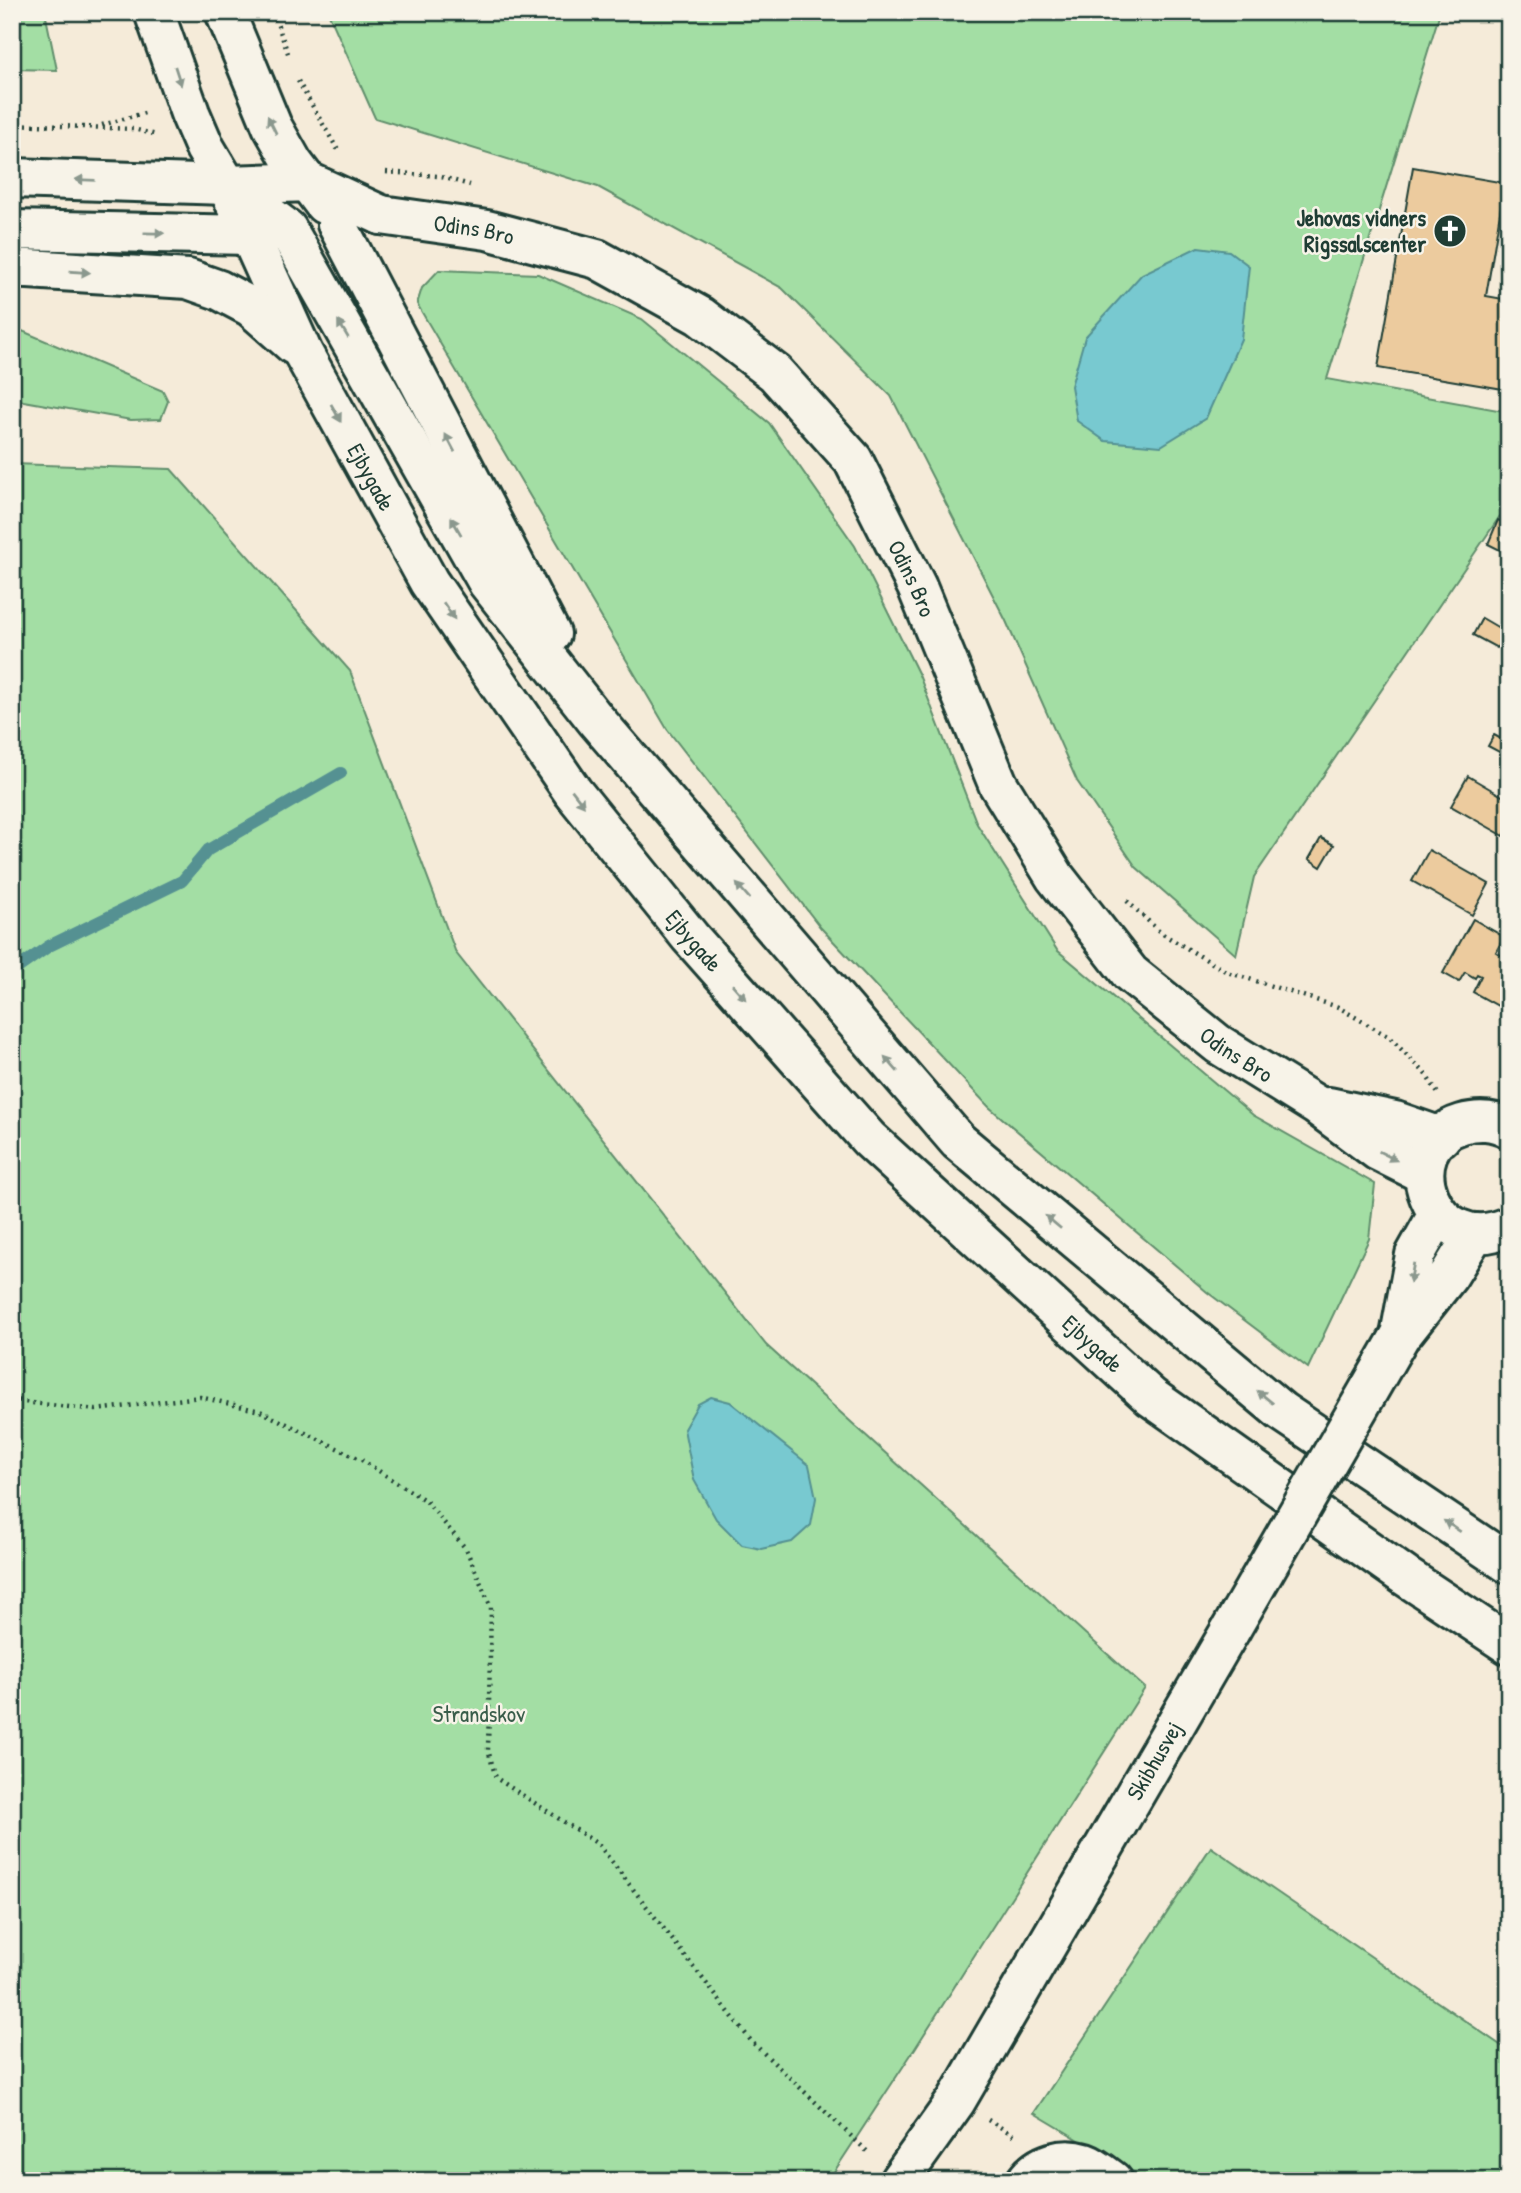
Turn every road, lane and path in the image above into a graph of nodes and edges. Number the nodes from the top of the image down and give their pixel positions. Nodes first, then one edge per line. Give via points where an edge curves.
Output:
1 (154, 12) edge
2 (225, 12) edge
3 (272, 12) edge
4 (292, 65) dead end
5 (297, 78) dead end
6 (341, 156) dead end
7 (12, 178) edge
8 (309, 182) junction
9 (227, 185) junction
10 (381, 215) junction
11 (337, 224) junction
12 (287, 229) junction
13 (12, 230) edge
14 (250, 234) junction
15 (12, 268) edge
16 (303, 354) junction
17 (596, 720) junction
18 (1316, 1105) junction
19 (1504, 1118) edge
20 (1441, 1137) junction
21 (1424, 1174) junction
22 (1438, 1214) junction
23 (1492, 1230) edge
24 (1400, 1336) junction
25 (12, 1398) edge
26 (1509, 1564) edge
27 (1509, 1645) edge
28 (956, 2101) junction
29 (1041, 2170) edge
30 (899, 2181) edge
31 (1113, 2181) edge

1 -> 9 main road, Ejbygade via 190,113
8 -> 2 main road via 272,126
3 - 4 path
5 - 6 path
9 -> 7 main road, Odins Bro
8 - 9 main road, Odins Bro
8 - 10 main road, Odins Bro
8 - 11 main road
9 - 12 main road
9 - 14 main road, Ejbygade
10 - 11 main road, Odins Bro
10 - 18 main road, Odins Bro via 487,230 597,259 700,316 775,373 853,460 917,587 998,784 1055,877 1130,972 1218,1044
11 - 12 main road, Odins Bro
17 -> 11 main road
12 - 14 main road, Odins Bro
17 -> 12 main road via 488,583
13 -> 14 main road, Odins Bro
14 - 16 main road, Ejbygade
15 -> 16 main road via 188,279 251,307
16 -> 27 main road, Ejbygade via 429,582 573,792 690,937 869,1139 1151,1396
26 -> 17 main road via 1281,1411 958,1141
18 - 20 main road, Odins Bro via 1395,1121
18 -> 21 main road, Odins Bro via 1378,1151
19 - 20 main road via 1458,1125
20 - 21 main road via 1432,1148
21 - 22 main road via 1427,1195
22 - 23 main road via 1461,1230
22 -> 24 main road, Skibhusvej via 1415,1255
23 - 24 main road, Skibhusvej
24 - 28 main road, Skibhusvej, bridge
25 - 30 path via 96,1410 200,1397 260,1411 360,1459 426,1501 466,1549 491,1607 488,1749 496,1778 597,1844 752,2042
28 - 29 path
28 - 30 main road, Skibhusvej
29 - 31 main road via 1085,2163

